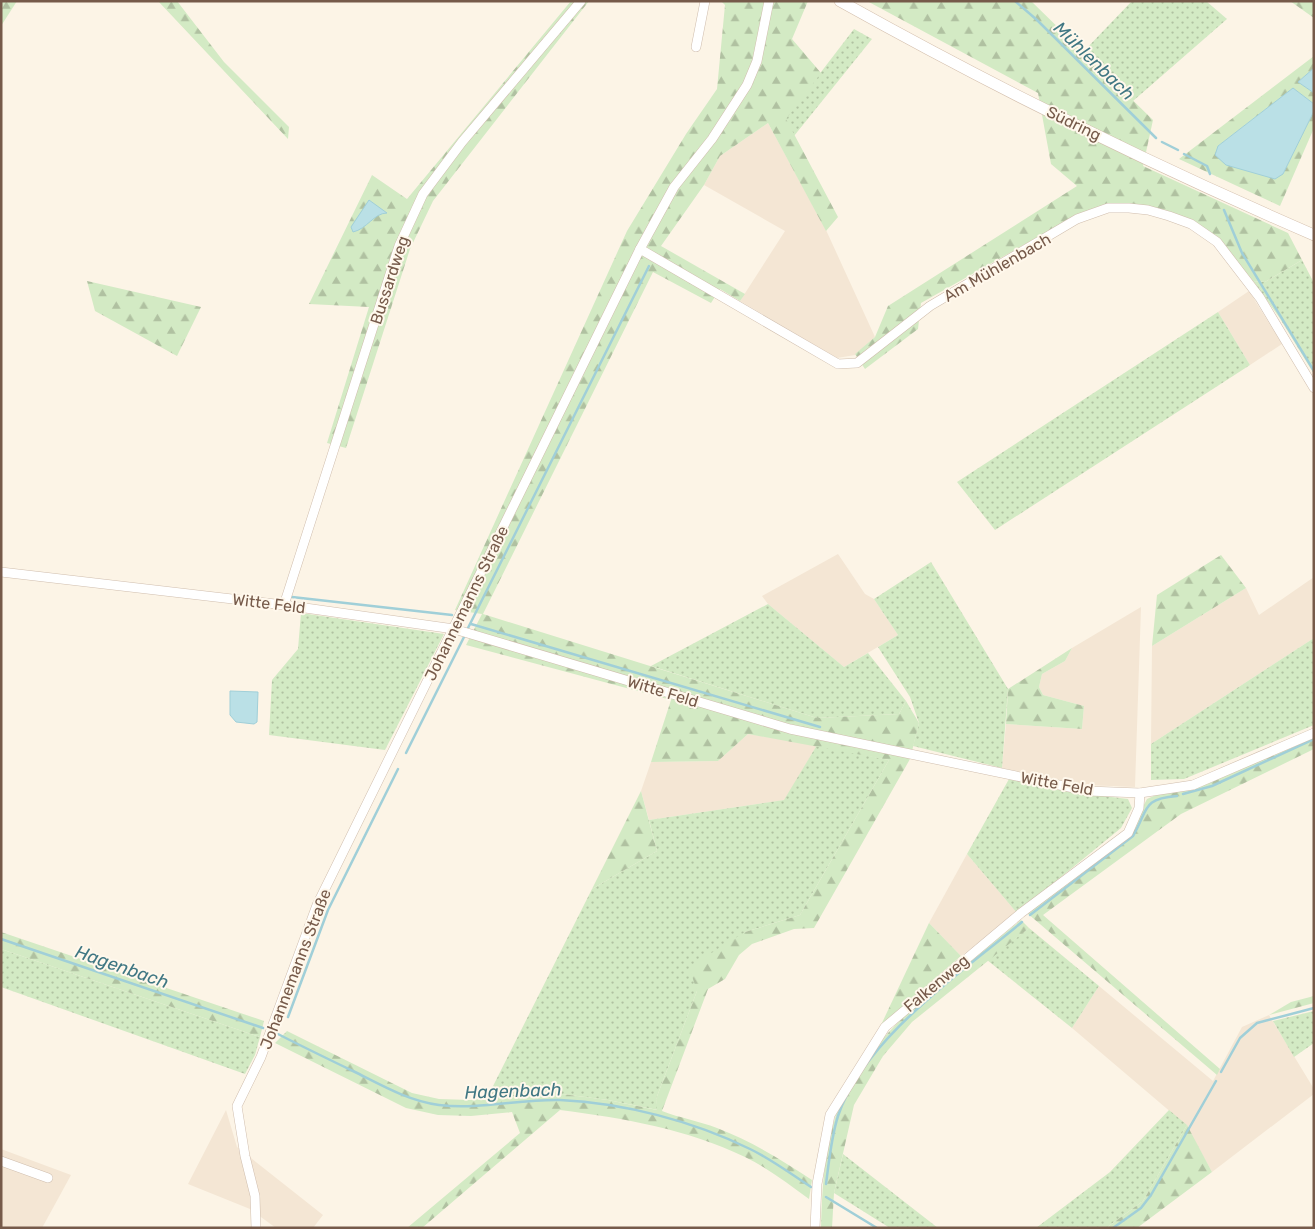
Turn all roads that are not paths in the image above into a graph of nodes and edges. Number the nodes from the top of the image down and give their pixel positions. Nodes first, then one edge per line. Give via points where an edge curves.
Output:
1 (581, 1) edge
2 (705, 1) edge
3 (769, 1) edge
4 (840, 1) edge
5 (696, 47) dead end
6 (1314, 235) edge
7 (640, 249) junction
8 (1314, 388) edge
9 (1, 572) edge
10 (284, 605) junction
11 (454, 629) junction
12 (1314, 733) edge
13 (1140, 793) junction
14 (1, 1161) edge
15 (48, 1178) dead end
16 (256, 1228) edge
17 (815, 1228) edge

1 - 10 street, Bussardweg via 462,142 411,214
2 - 5 street
3 - 7 street, Johannemanns Straße via 757,60 747,85 712,139 674,187
4 - 6 main road, Südring via 1076,125
7 - 8 street, Am Mühlenbach via 838,364 857,363 930,306 1078,219 1108,208 1148,210 1191,224 1216,242 1260,298
7 - 11 street, Johannemanns Straße
9 - 10 street, Witte Feld
10 - 11 street, Witte Feld
11 - 13 street, Witte Feld via 790,729 1088,791
11 - 16 street, Johannemanns Straße via 317,904 261,1057 237,1106 255,1196
12 - 13 street, Witte Feld via 1194,785
13 - 17 street, Falkenweg via 1139,808 1128,833 1027,908 885,1027 830,1114 817,1184
14 - 15 street

